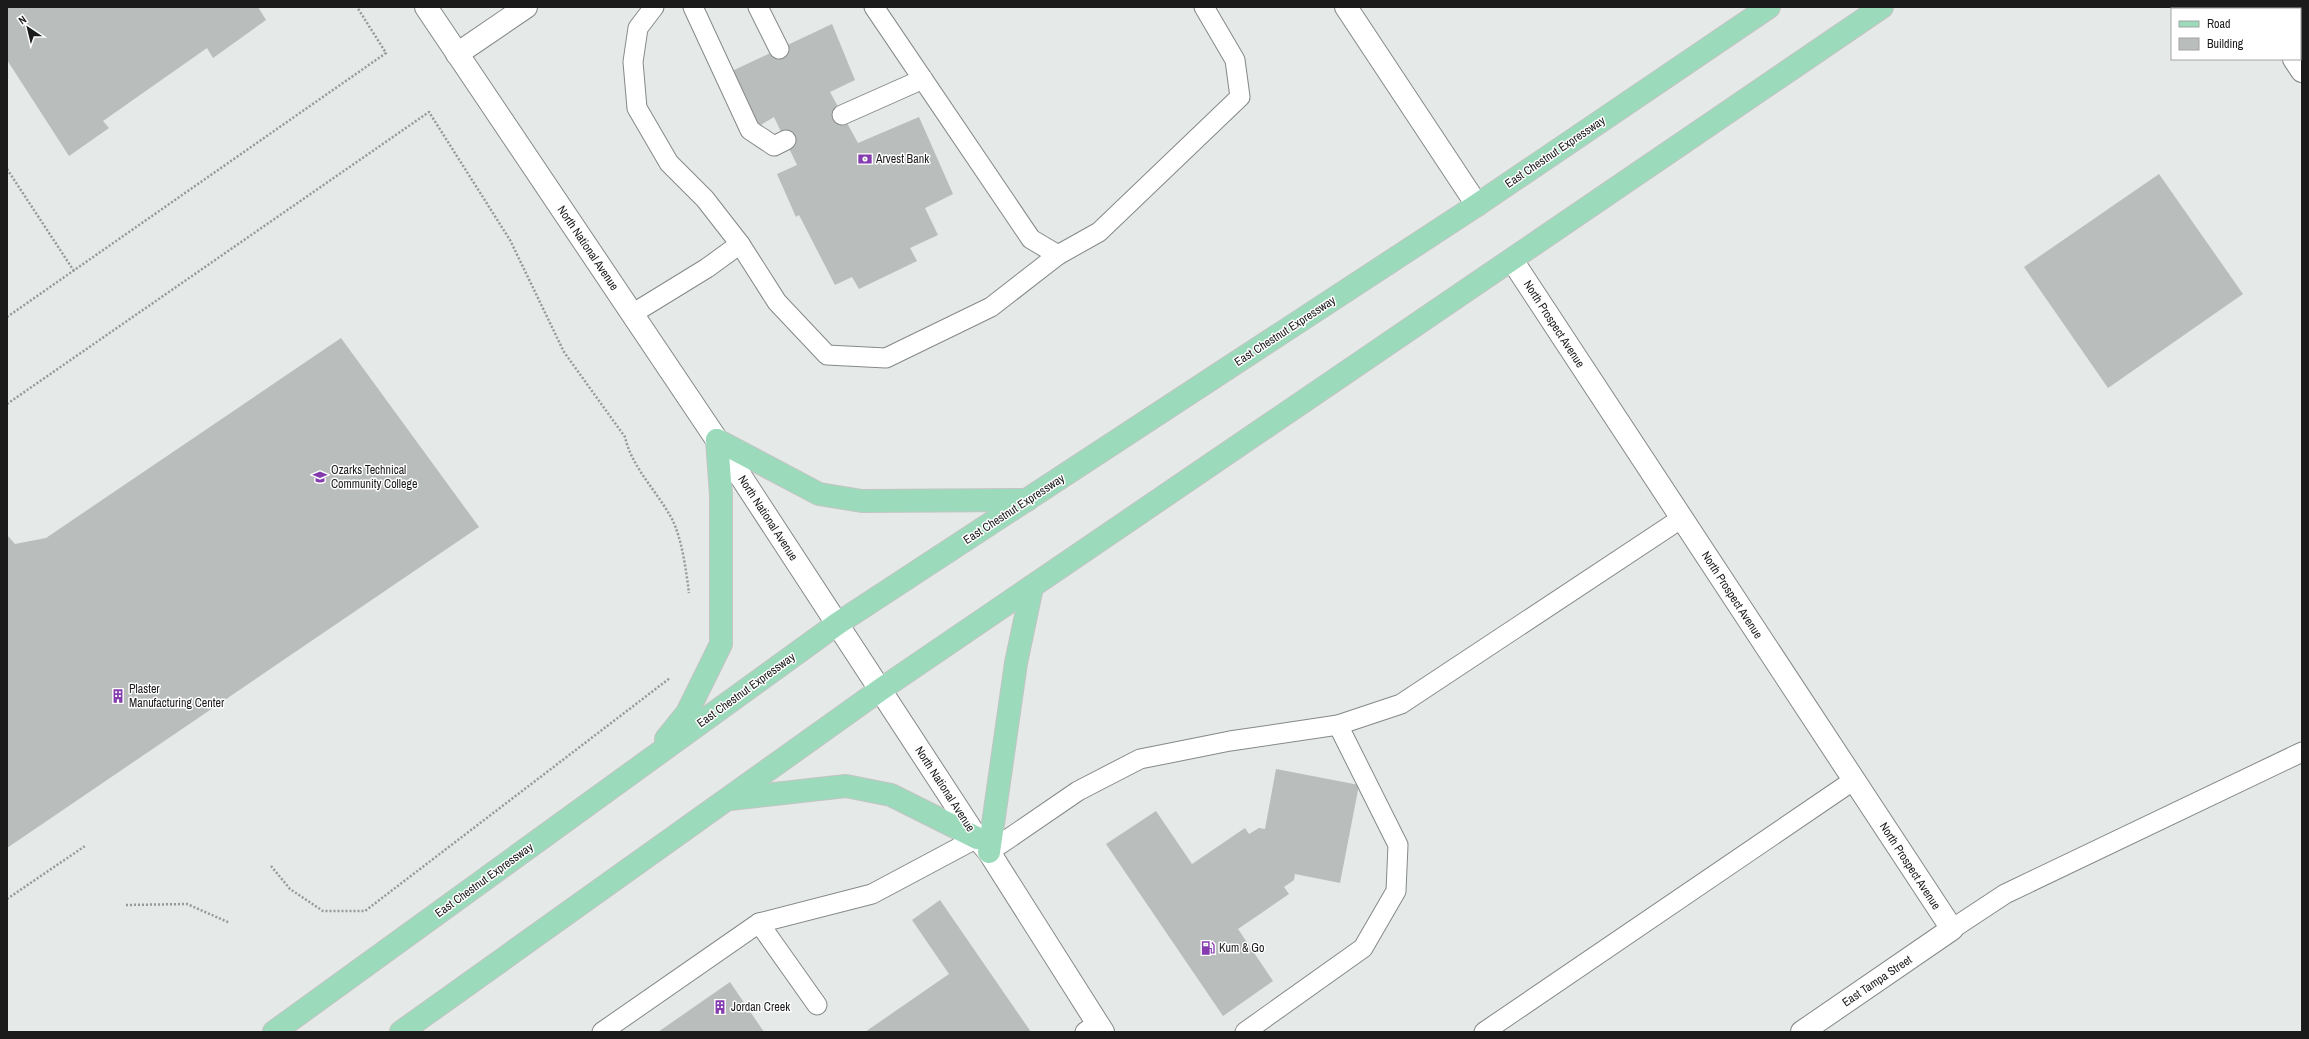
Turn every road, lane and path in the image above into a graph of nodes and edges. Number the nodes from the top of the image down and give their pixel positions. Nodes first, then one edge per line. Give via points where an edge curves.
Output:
1 (356, 7) edge
2 (426, 7) edge
3 (526, 7) edge
4 (654, 7) edge
5 (693, 7) edge
6 (758, 7) edge
7 (874, 7) edge
8 (1204, 7) edge
9 (1346, 7) edge
10 (1769, 7) edge
11 (1882, 7) edge
12 (779, 49) dead end
13 (457, 54) junction
14 (2295, 60) edge
15 (2302, 71) edge
16 (923, 79) junction
17 (842, 115) dead end
18 (786, 140) dead end
19 (7, 169) edge
20 (1477, 205) junction
21 (740, 244) junction
22 (1058, 255) junction
23 (1512, 260) junction
24 (74, 271) junction
25 (632, 314) junction
26 (7, 317) edge
27 (7, 404) edge
28 (717, 440) junction
29 (1027, 500) junction
30 (1682, 518) junction
31 (1032, 587) junction
32 (690, 595) dead end
33 (837, 624) junction
34 (675, 674) dead end
35 (880, 690) junction
36 (1338, 725) junction
37 (2302, 752) edge
38 (648, 761) junction
39 (1854, 780) junction
40 (727, 800) junction
41 (983, 845) junction
42 (85, 846) dead end
43 (271, 866) dead end
44 (7, 899) edge
45 (126, 904) dead end
46 (230, 923) dead end
47 (759, 923) junction
48 (1952, 930) junction
49 (817, 1004) dead end
50 (1095, 1029) edge
51 (274, 1032) edge
52 (401, 1032) edge
53 (602, 1032) edge
54 (1245, 1032) edge
55 (1484, 1032) edge
56 (1802, 1032) edge

1 - 24 path via 386,53
2 - 13 street, North National Avenue
3 - 13 street
4 - 21 lane via 638,28 633,62 637,108 669,163 705,198
5 - 18 lane via 750,130 774,146
6 - 12 lane
7 - 16 lane
8 - 22 lane via 1235,60 1240,97 1099,232
9 - 20 street
10 - 20 main road, East Chestnut Expressway
11 - 23 main road
13 - 25 street, North National Avenue
14 - 15 street
16 - 17 lane
16 - 22 lane via 1031,239
19 - 24 path
20 - 29 main road, East Chestnut Expressway
21 - 22 lane via 777,302 827,355 886,358 991,307
21 - 25 lane via 707,268
23 - 30 street, North Prospect Avenue
23 - 31 main road
24 - 26 path
25 - 28 street, North National Avenue
27 - 32 path via 429,112 510,240 564,352 625,437 628,451 672,520 686,565
28 - 29 main road via 819,494 862,501
28 - 33 street, North National Avenue
28 - 38 main road via 721,495 721,644 687,712
29 - 33 main road, East Chestnut Expressway
30 - 36 lane via 1401,704
30 - 39 street, North Prospect Avenue
31 - 35 main road
31 - 41 main road
33 - 35 street, North National Avenue
33 - 38 main road, East Chestnut Expressway
34 - 43 path via 366,911 323,910 290,889
35 - 40 main road
35 - 41 street, North National Avenue
36 - 41 lane via 1140,759
36 - 54 lane via 1398,845 1396,891 1363,948
37 - 48 lane via 2005,894
38 - 51 main road, East Chestnut Expressway
39 - 48 street, North Prospect Avenue
39 - 55 lane
40 - 41 main road via 846,786 891,795
40 - 52 main road
41 - 47 lane via 872,894
41 - 50 street, North National Avenue
42 - 44 path
45 - 46 path via 187,904
47 - 49 lane
47 - 53 lane
48 - 56 street, East Tampa Street

